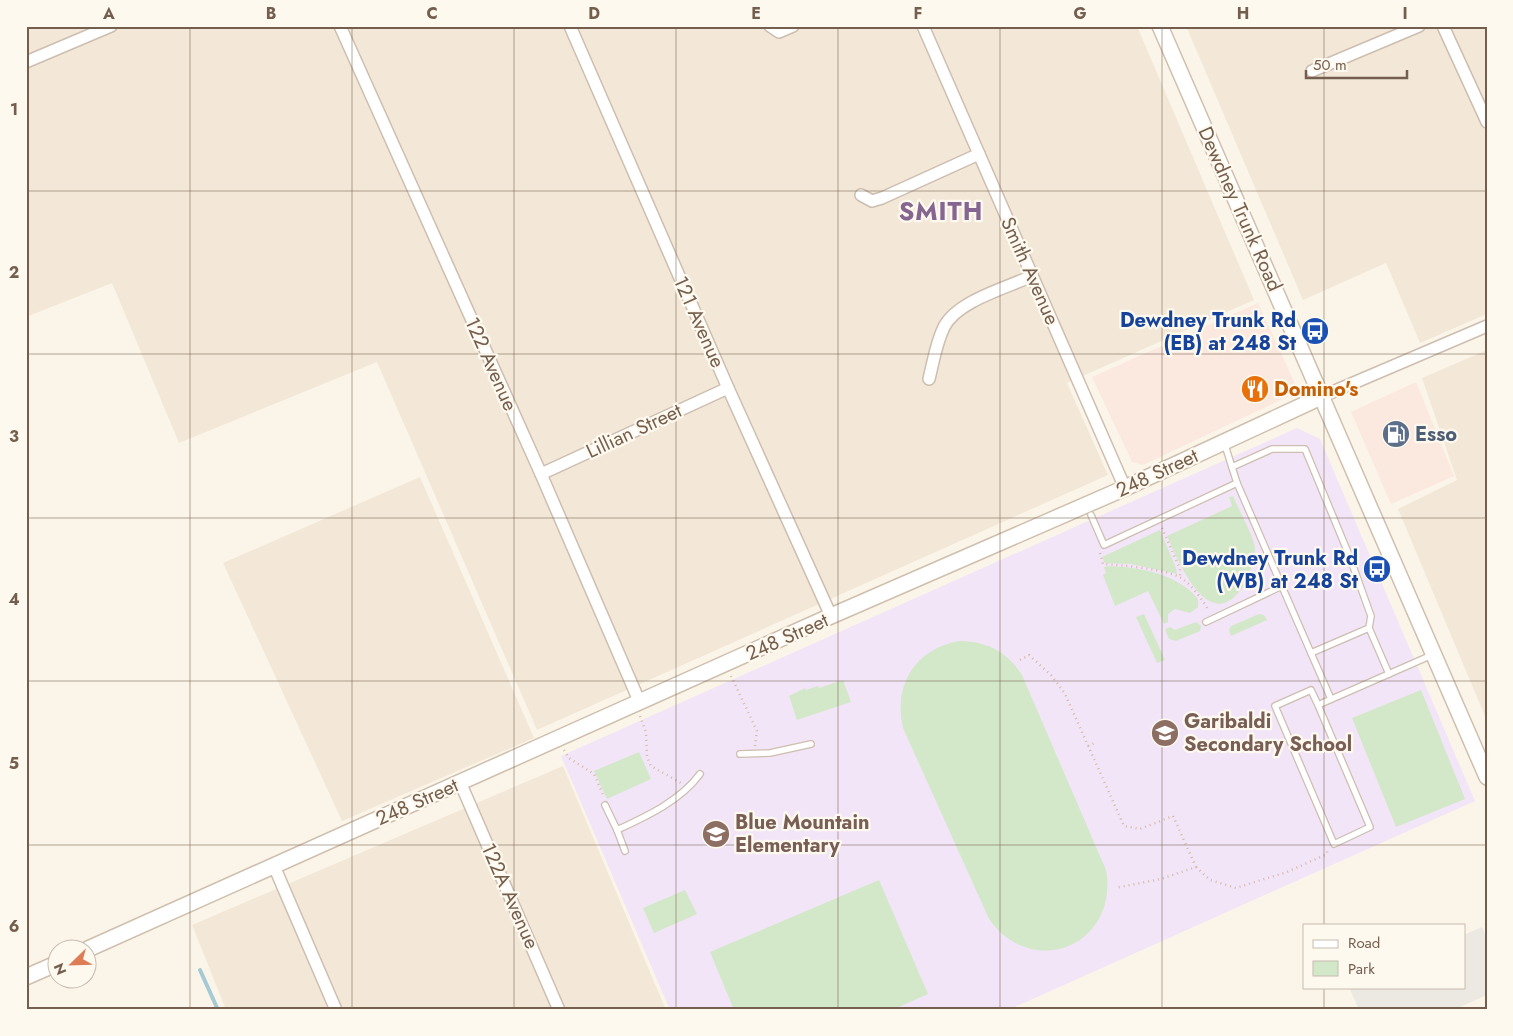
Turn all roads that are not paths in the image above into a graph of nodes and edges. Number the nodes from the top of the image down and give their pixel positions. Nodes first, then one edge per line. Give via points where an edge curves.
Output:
1 (111, 26) edge
2 (340, 26) edge
3 (570, 26) edge
4 (793, 26) edge
5 (923, 26) edge
6 (1160, 26) edge
7 (1419, 26) edge
8 (1443, 26) edge
9 (772, 28) edge
10 (26, 62) edge
11 (1312, 71) dead end
12 (1487, 122) edge
13 (979, 154) junction
14 (861, 195) dead end
15 (1032, 276) junction
16 (1487, 326) edge
17 (929, 379) dead end
18 (728, 388) junction
19 (1323, 396) junction
20 (1224, 442) junction
21 (1232, 467) junction
22 (541, 474) junction
23 (1237, 483) junction
24 (1125, 488) junction
25 (1091, 515) dead end
26 (1282, 586) junction
27 (831, 616) junction
28 (1206, 622) dead end
29 (1370, 628) junction
30 (1311, 653) junction
31 (1434, 654) junction
32 (1389, 674) junction
33 (1331, 699) junction
34 (1318, 705) junction
35 (640, 709) junction
36 (811, 744) dead end
37 (740, 754) dead end
38 (700, 774) dead end
39 (1487, 778) edge
40 (460, 782) junction
41 (605, 805) road end
42 (617, 830) junction
43 (625, 851) dead end
44 (274, 866) junction
45 (98, 945) edge
46 (48, 967) edge
47 (26, 976) edge
48 (336, 1010) edge
49 (559, 1010) edge

1 - 10 street
2 - 22 street, 122 Avenue
3 - 18 street, 121 Avenue
4 - 9 street via 779,32
5 - 13 street, Smith Avenue
6 - 19 street, Dewdney Trunk Road
7 - 11 street
8 - 12 street
13 - 14 street via 882,198 872,201
13 - 15 street, Smith Avenue
15 - 17 street via 964,306 951,316 943,328
15 - 24 street, Smith Avenue
16 - 19 street, 248 Street
18 - 22 street, Lillian Street
18 - 27 street, 121 Avenue
19 - 20 street, 248 Street
19 - 31 street, Dewdney Trunk Road
20 - 21 lane
20 - 24 street, 248 Street
21 - 23 lane
21 - 29 lane via 1272,449 1305,449 1349,554 1371,616
22 - 35 street, 122 Avenue
23 - 25 lane via 1104,545
23 - 26 lane
24 - 27 street, 248 Street
26 - 28 lane
26 - 30 lane
27 - 35 street, 248 Street
29 - 30 lane
29 - 32 lane
30 - 33 lane
31 - 32 lane
31 - 39 street, Dewdney Trunk Road
32 - 33 lane
33 - 34 lane
34 - 34 lane via 1311,690 1275,706 1334,844 1370,827
35 - 40 street, 248 Street
36 - 37 lane via 754,755
38 - 42 lane via 688,788 654,812
40 - 44 street, 248 Street
40 - 49 street, 122A Avenue
41 - 42 lane
42 - 43 lane
44 - 45 street, 248 Street
44 - 48 street
46 - 47 street

